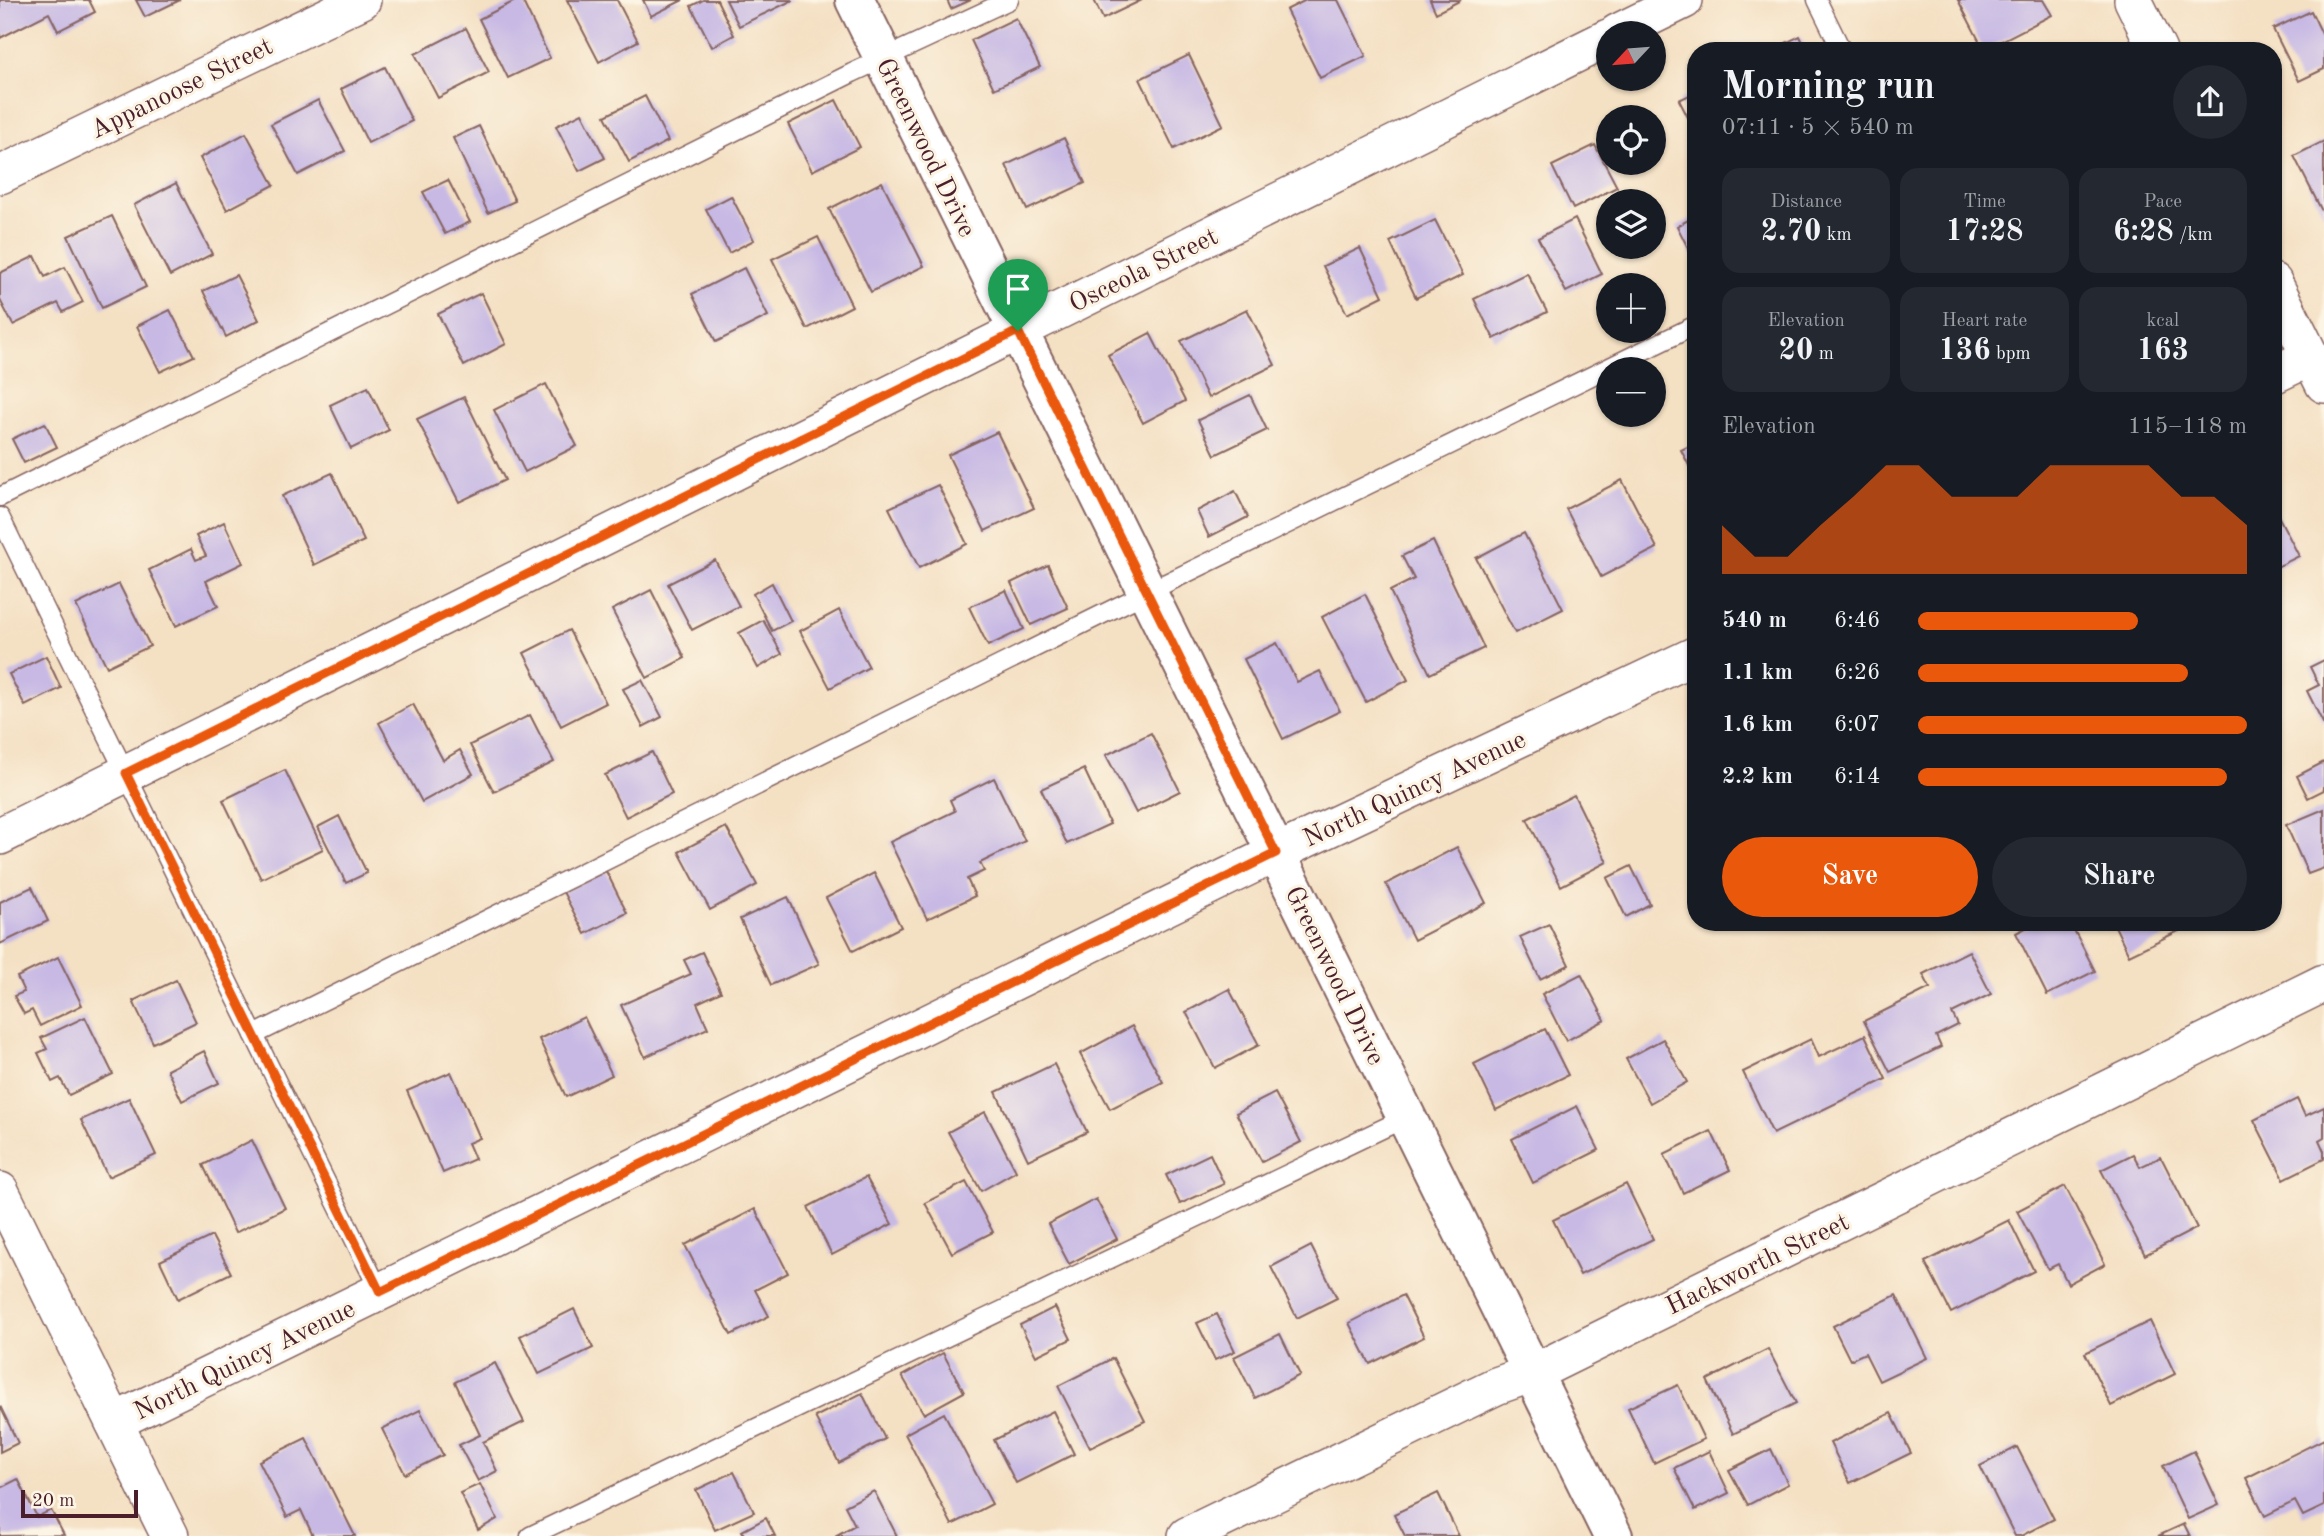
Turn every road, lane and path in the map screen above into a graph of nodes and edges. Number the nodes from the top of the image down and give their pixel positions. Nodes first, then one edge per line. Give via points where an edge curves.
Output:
1 (362, 0) edge
2 (855, 0) edge
3 (1009, 0) edge
4 (1684, 0) edge
5 (1817, 0) edge
6 (2133, 0) edge
7 (1641, 21) edge
8 (1838, 42) edge
9 (2154, 42) edge
10 (1596, 44) edge
11 (883, 58) junction
12 (0, 175) edge
13 (2282, 300) edge
14 (1687, 329) edge
15 (1018, 331) junction
16 (2317, 371) edge
17 (2282, 374) edge
18 (0, 497) edge
19 (0, 517) edge
20 (1148, 592) junction
21 (1687, 658) edge
22 (126, 773) junction
23 (0, 835) edge
24 (1276, 853) junction
25 (2324, 983) edge
26 (254, 1034) junction
27 (1405, 1118) junction
28 (0, 1191) edge
29 (380, 1292) junction
30 (1533, 1373) junction
31 (114, 1422) junction
32 (170, 1536) edge
33 (530, 1536) edge
34 (1186, 1536) edge
35 (1613, 1536) edge

1 - 12 street, Appanoose Street
2 - 11 street, Greenwood Drive
3 - 11 lane
4 - 7 street
5 - 8 lane
6 - 9 street
10 - 15 street, Osceola Street
11 - 15 street, Greenwood Drive
11 - 18 lane
13 - 16 street
14 - 20 lane
15 - 20 street, Greenwood Drive
15 - 22 street, Osceola Street
16 - 17 street
19 - 22 lane
20 - 24 street, Greenwood Drive
20 - 26 lane
21 - 24 street, North Quincy Avenue
22 - 23 street, Osceola Street
22 - 26 lane
24 - 27 street, Greenwood Drive
24 - 29 street, North Quincy Avenue
25 - 30 street, Hackworth Street
26 - 29 lane
27 - 30 street, Greenwood Drive
27 - 33 lane
28 - 31 street
29 - 31 street, North Quincy Avenue
30 - 34 street, Hackworth Street via 1496,1386
30 - 35 street, Greenwood Drive
31 - 32 street

